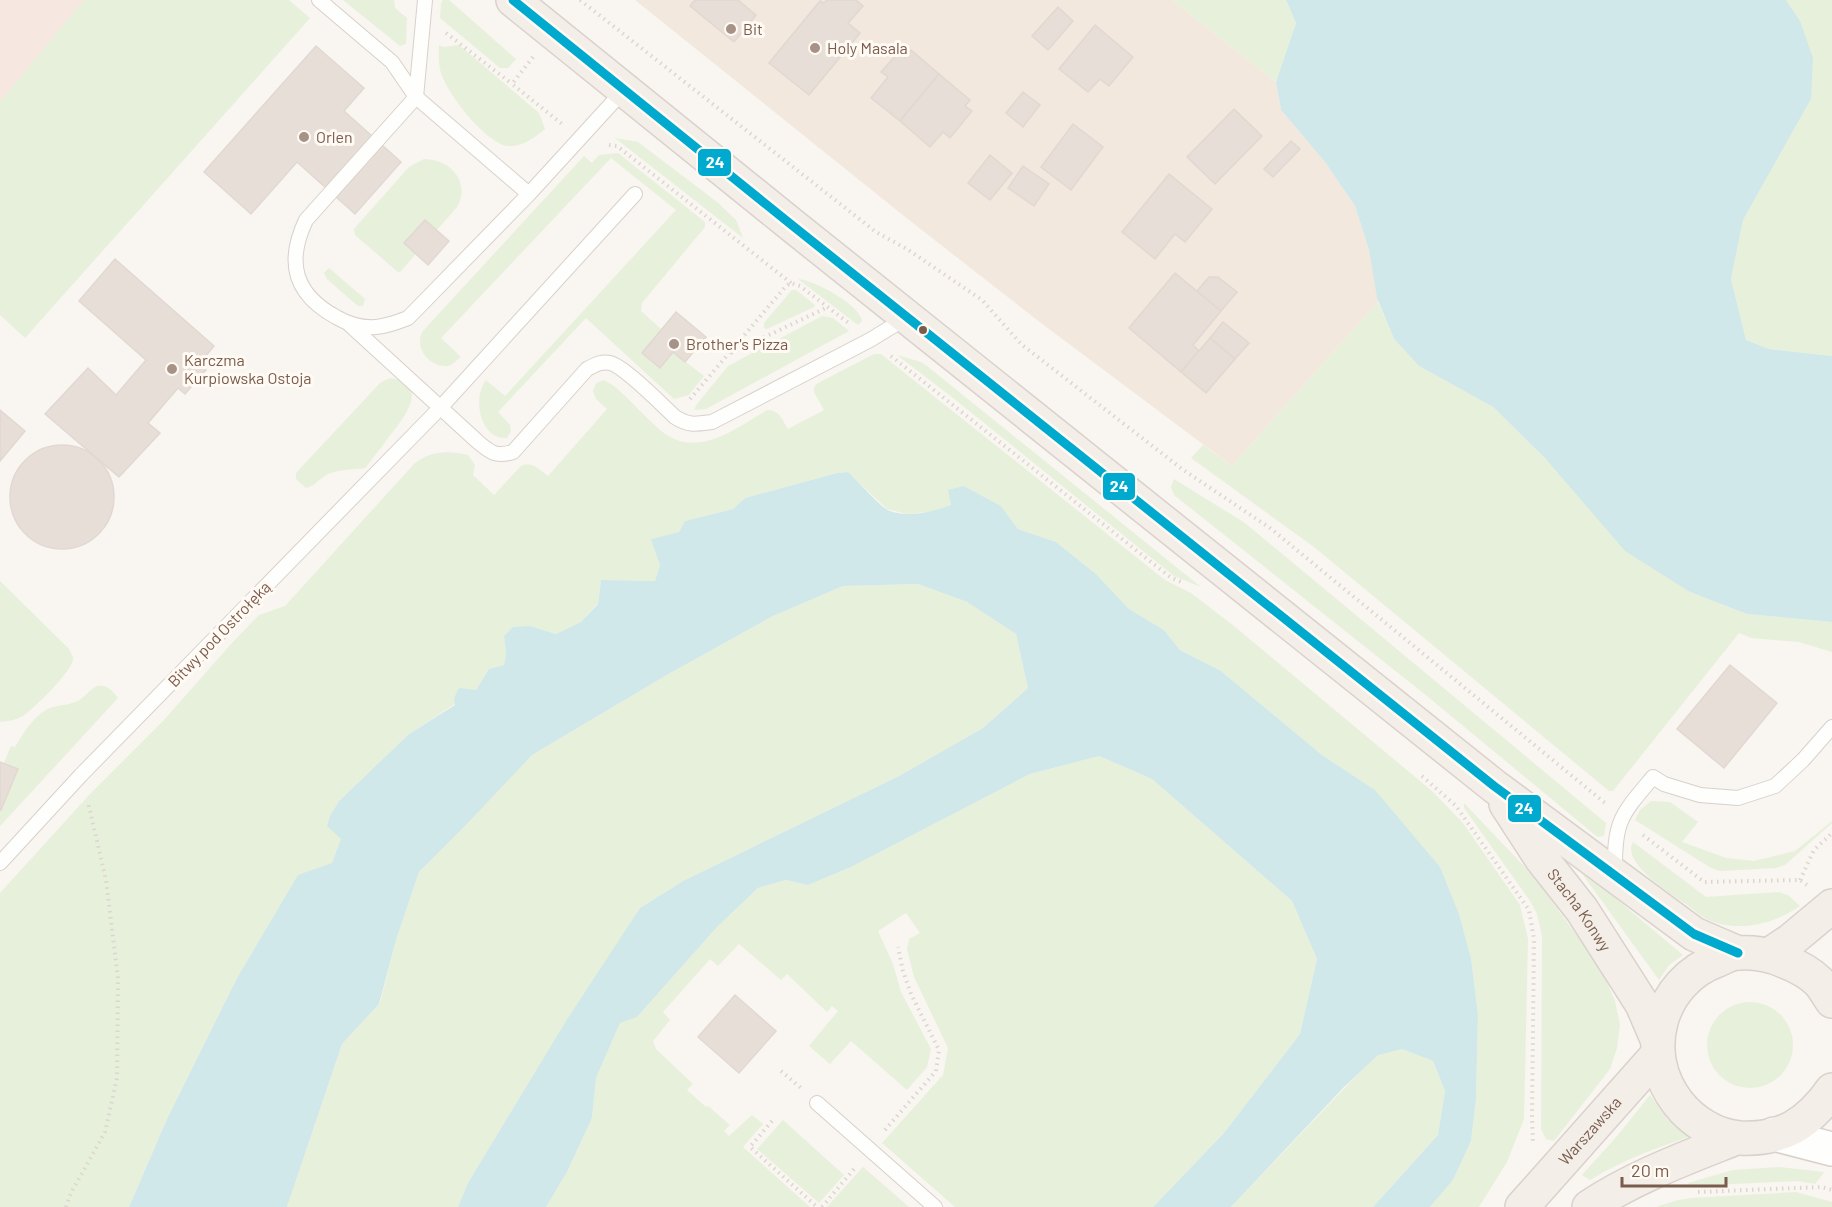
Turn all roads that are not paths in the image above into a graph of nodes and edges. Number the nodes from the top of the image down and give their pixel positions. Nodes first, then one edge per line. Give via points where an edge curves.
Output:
1 (319, 0) edge
2 (425, 0) edge
3 (513, 0) edge
4 (624, 90) junction
5 (416, 97) junction
6 (529, 194) junction
7 (635, 194) dead end
8 (907, 317) junction
9 (349, 324) junction
10 (441, 407) junction
11 (1832, 727) edge
12 (1494, 786) junction
13 (0, 863) edge
14 (1615, 874) junction
15 (1820, 896) edge
16 (1753, 954) junction
17 (1832, 1001) edge
18 (1657, 1046) junction
19 (1832, 1090) edge
20 (817, 1103) dead end
21 (1774, 1134) junction
22 (1736, 1138) junction
23 (1832, 1149) edge
24 (935, 1207) edge
25 (1522, 1207) edge
26 (1589, 1207) edge

1 - 5 lane via 392,62
2 - 5 lane
3 - 4 main road, Stacha Konwy
4 - 6 lane
4 - 8 main road, Stacha Konwy
5 - 6 lane
5 - 9 lane via 306,220 298,238 298,280 322,310
6 - 9 lane via 408,318 375,327
7 - 10 lane, Bitwy pod Ostrołęką
8 - 10 lane via 712,422 684,423 625,372 601,362 587,369 513,452 490,452
8 - 12 main road, Stacha Konwy
9 - 10 lane
10 - 13 lane, Bitwy pod Ostrołęką
11 - 14 lane via 1776,786 1738,798 1700,795 1653,777 1621,818 1616,834
12 - 14 main road, Stacha Konwy
12 - 18 main road, Stacha Konwy via 1541,858 1582,910 1641,1004
14 - 16 main road, Stacha Konwy via 1694,934
15 - 16 main road via 1790,941
16 - 17 main road, Stacha Konwy via 1801,968
16 - 18 main road via 1706,964 1682,983 1666,1005
18 - 22 main road, Stacha Konwy via 1661,1072 1670,1093 1686,1113 1703,1125
18 - 25 main road, Warszawska
19 - 21 main road via 1812,1115 1789,1130
20 - 24 lane
21 - 22 main road
21 - 23 street
22 - 26 main road via 1615,1190

